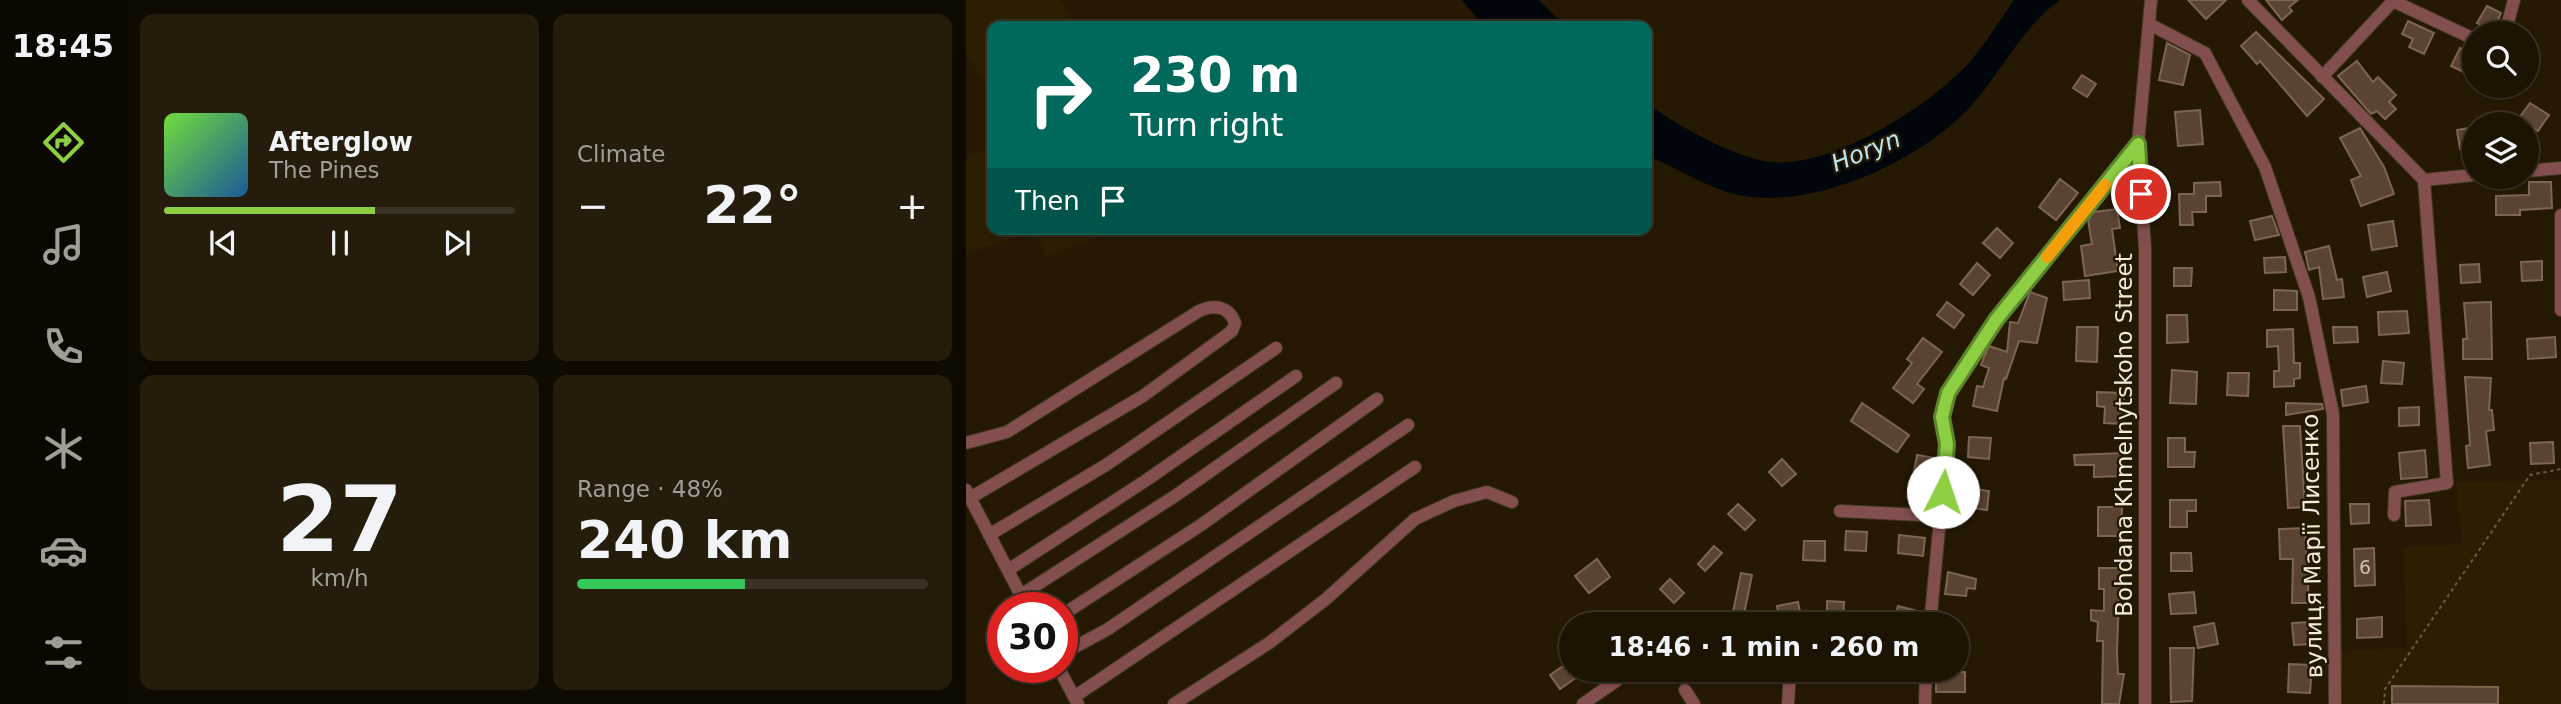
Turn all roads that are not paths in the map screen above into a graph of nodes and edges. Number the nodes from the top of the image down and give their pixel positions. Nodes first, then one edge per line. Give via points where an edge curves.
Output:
1 (2151, 0) edge
2 (2248, 0) edge
3 (2514, 0) edge
4 (2508, 21) edge
5 (2151, 25) junction
6 (2462, 34) edge
7 (2322, 77) junction
8 (2138, 144) junction
9 (2561, 168) edge
10 (2539, 170) edge
11 (2462, 176) edge
12 (2424, 180) junction
13 (2561, 215) edge
14 (2561, 310) edge
15 (1276, 348) dead end
16 (1296, 376) dead end
17 (1336, 383) dead end
18 (1377, 399) dead end
19 (1408, 425) dead end
20 (966, 443) edge
21 (1415, 467) dead end
22 (968, 494) edge
23 (1512, 502) dead end
24 (1840, 511) dead end
25 (2395, 515) dead end
26 (1941, 516) junction
27 (989, 535) junction
28 (1007, 570) junction
29 (1019, 592) edge
30 (1037, 592) edge
31 (1078, 605) edge
32 (1931, 612) edge
33 (1078, 645) edge
34 (1614, 682) edge
35 (1789, 682) edge
36 (1926, 682) edge
37 (1066, 683) edge
38 (1685, 690) dead end
39 (1076, 701) edge
40 (1174, 704) edge
41 (1583, 704) edge
42 (1695, 704) edge
43 (1788, 704) edge
44 (1925, 704) edge
45 (2145, 704) edge
46 (2335, 704) edge

1 - 5 street, Bohdana Khmelnytskoho Street
2 - 7 street
3 - 4 street
5 - 8 street, Bohdana Khmelnytskoho Street
5 - 46 street, вулиця Марії Лисенко via 2205,53 2265,167 2309,297 2333,414
6 - 7 street via 2393,1
7 - 12 street
8 - 26 street via 1996,320 1948,393 1942,417 1947,444
8 - 45 street, Bohdana Khmelnytskoho Street via 2146,248
9 - 10 street
11 - 12 street
12 - 25 street via 2447,483 2395,492
13 - 14 street
15 - 27 street via 1106,465
16 - 28 street
17 - 30 street
18 - 31 street via 1200,525
19 - 33 street
20 - 22 street via 1007,432 1199,311 1226,309 1233,316 1232,331 1143,396
21 - 39 street
22 - 27 street
23 - 40 street via 1487,492 1415,519 1269,643
24 - 26 street
26 - 32 street
27 - 28 street
28 - 29 street
34 - 41 street
35 - 43 street
36 - 44 street
37 - 39 street
38 - 42 street

